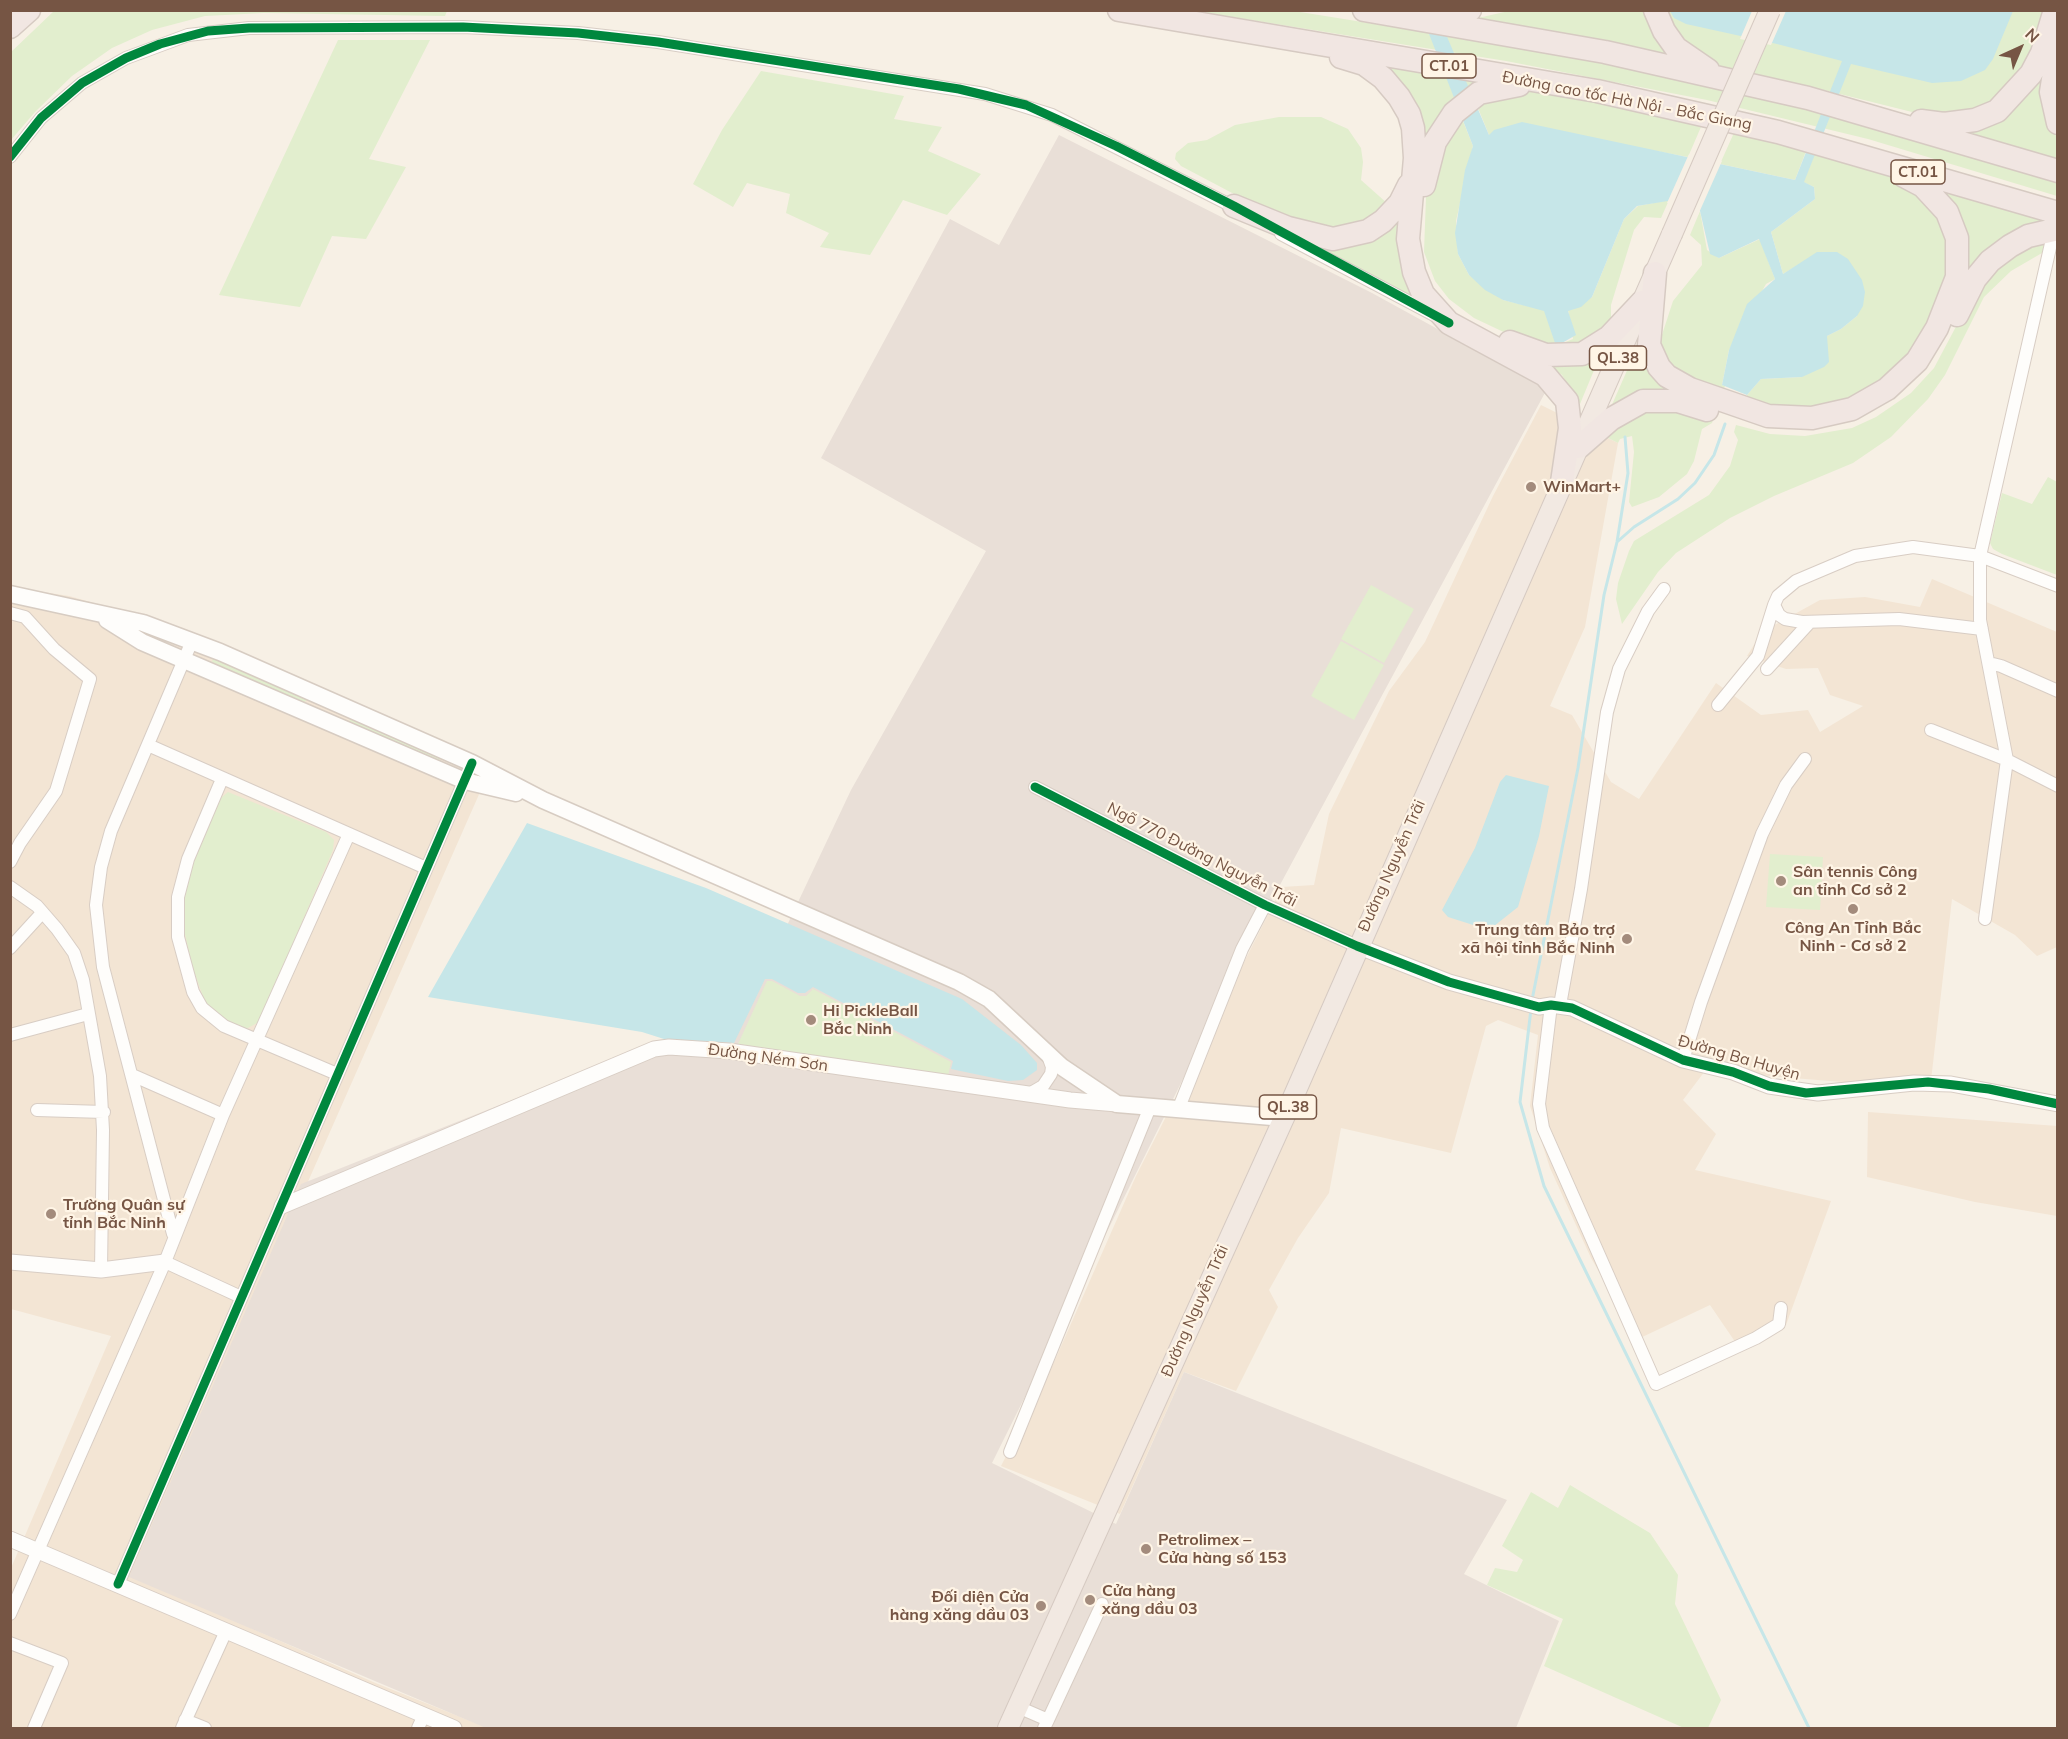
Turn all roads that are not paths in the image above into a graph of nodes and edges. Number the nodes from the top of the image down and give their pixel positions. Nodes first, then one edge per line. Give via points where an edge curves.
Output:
1 (29, 10) edge
2 (1102, 10) edge
3 (1119, 10) edge
4 (1364, 10) edge
5 (1418, 10) edge
6 (1470, 10) edge
7 (1655, 10) edge
8 (1770, 10) edge
9 (2055, 10) edge
10 (10, 27) edge
11 (2058, 48) edge
12 (1740, 83) junction
13 (1808, 98) junction
14 (1702, 115) junction
15 (2058, 123) edge
16 (1778, 132) junction
17 (10, 157) edge
18 (2058, 171) edge
19 (1412, 176) junction
20 (1234, 206) junction
21 (2058, 213) edge
22 (2055, 234) edge
23 (2053, 253) edge
24 (1655, 273) junction
25 (1642, 302) junction
26 (1449, 323) junction
27 (1579, 447) junction
28 (1562, 482) junction
29 (1980, 556) junction
30 (2058, 586) edge
31 (1664, 589) dead end
32 (10, 594) edge
33 (34, 598) junction
34 (1774, 605) junction
35 (95, 612) junction
36 (10, 613) edge
37 (27, 619) junction
38 (1810, 622) junction
39 (1982, 629) junction
40 (192, 641) junction
41 (184, 660) junction
42 (1989, 663) junction
43 (1767, 669) dead end
44 (2058, 691) edge
45 (334, 702) junction
46 (1718, 705) dead end
47 (326, 721) junction
48 (1931, 730) dead end
49 (148, 745) junction
50 (1805, 759) dead end
51 (2007, 760) junction
52 (472, 763) junction
53 (222, 778) junction
54 (465, 780) junction
55 (2058, 786) edge
56 (1035, 787) dead end
57 (543, 800) junction
58 (349, 834) junction
59 (10, 862) edge
60 (426, 868) junction
61 (10, 887) edge
62 (1265, 905) junction
63 (42, 913) junction
64 (1985, 919) dead end
65 (1357, 946) junction
66 (10, 948) edge
67 (1551, 1006) junction
68 (88, 1014) junction
69 (10, 1035) edge
70 (256, 1040) junction
71 (1046, 1052) junction
72 (1683, 1060) junction
73 (337, 1074) junction
74 (132, 1075) junction
75 (1031, 1093) junction
76 (1117, 1104) junction
77 (2058, 1104) edge
78 (1150, 1107) junction
79 (37, 1110) dead end
80 (1178, 1110) junction
81 (104, 1113) dead end
82 (223, 1115) junction
83 (1284, 1118) junction
84 (282, 1206) junction
85 (173, 1234) junction
86 (10, 1262) edge
87 (165, 1262) junction
88 (102, 1269) junction
89 (241, 1296) junction
90 (1781, 1308) dead end
91 (1010, 1452) dead end
92 (10, 1539) edge
93 (38, 1551) junction
94 (118, 1584) junction
95 (1102, 1604) dead end
96 (10, 1614) edge
97 (225, 1631) junction
98 (10, 1643) edge
99 (1018, 1707) junction
100 (421, 1722) edge
101 (183, 1724) edge
102 (1046, 1724) edge
103 (34, 1728) edge
104 (205, 1728) edge
105 (454, 1728) edge
106 (1008, 1728) edge

1 - 10 highway
2 - 19 highway via 1133,22 1364,64 1405,105 1414,142
3 - 14 highway, Đường cao tốc Hà Nội - Bắc Giang / CT.01 via 1597,91
4 - 12 highway, CT.01 via 1605,52
5 - 6 highway
7 - 12 highway via 1676,48 1706,69
8 - 24 highway, Đường Nguyễn Trãi / QL.38, bridge
9 - 13 highway via 2031,74 1997,111 1975,120 1944,124
11 - 15 highway via 2051,92
12 - 13 highway, CT.01
13 - 18 highway, CT.01
14 - 16 highway, Đường cao tốc Hà Nội - Bắc Giang / CT.01
14 - 25 highway via 1517,85 1490,89 1470,99 1448,121 1435,142 1419,219 1420,248 1429,281 1454,311 1527,349 1567,356 1582,354 1602,343
16 - 21 highway, Đường cao tốc Hà Nội - Bắc Giang / CT.01
16 - 24 highway via 1905,176 1923,186 1947,212 1957,238 1957,277 1937,328 1917,361 1874,398 1825,417 1784,418 1730,404 1677,383 1659,368 1649,345
17 - 20 street via 41,118 82,83 126,58 188,35 249,28 463,27 658,42 986,94 1052,115
19 - 20 highway via 1400,203 1383,221 1368,231 1333,239 1288,228
19 - 26 highway via 1408,227 1411,262 1423,294
20 - 26 street
22 - 23 street
22 - 27 highway via 2028,237 1990,261 1975,279 1927,372 1896,398 1864,416 1822,428 1777,430 1678,401 1650,400 1626,408
23 - 29 street
24 - 25 highway, Đường Nguyễn Trãi / QL.38
25 - 27 highway, Đường Nguyễn Trãi / QL.38
26 - 28 highway via 1545,375 1556,386 1566,401 1570,420
27 - 28 highway, Đường Nguyễn Trãi / QL.38
28 - 65 highway, Đường Nguyễn Trãi / QL.38
29 - 30 street
29 - 34 street via 1912,548 1855,556 1796,581 1778,596
29 - 39 street
31 - 67 street via 1618,669 1607,712 1581,888
32 - 33 main road
33 - 35 main road
33 - 37 street
34 - 38 street via 1785,619
34 - 46 street via 1758,656
35 - 40 main road via 143,623
35 - 41 main road via 142,642
36 - 37 street
37 - 59 street via 54,649 90,679 57,791
38 - 39 street via 1899,619
38 - 43 street
39 - 42 street
40 - 41 street
40 - 45 main road
41 - 47 main road
41 - 49 street
42 - 44 street
42 - 51 street
45 - 47 main road
45 - 52 main road
47 - 54 main road
48 - 51 street
49 - 53 street
49 - 74 street via 111,831 97,890 103,967
50 - 72 street via 1786,785 1762,834
51 - 55 street
51 - 64 street
52 - 54 street
52 - 57 main road
53 - 58 street
53 - 70 street via 181,878 178,937 193,992 202,1008 224,1026
54 - 57 main road
54 - 60 street
56 - 62 street, Ngõ 770 Đường Nguyễn Trãi
57 - 71 main road via 977,991
58 - 60 street
58 - 70 street
60 - 73 street
61 - 63 street
62 - 65 street, Ngõ 770 Đường Nguyễn Trãi
62 - 80 street via 1242,950
63 - 66 street
63 - 68 street via 75,953
65 - 67 street, Đường Ba Huyện via 1419,972
65 - 83 highway, Đường Nguyễn Trãi / QL.38
67 - 72 street, Đường Ba Huyện via 1572,1008
67 - 90 street via 1539,1104 1543,1128 1656,1384 1756,1338 1779,1324
68 - 69 street
68 - 88 street via 100,1076 103,1130
70 - 73 street
70 - 82 street
71 - 75 street via 1052,1074
71 - 76 main road via 1078,1080
72 - 77 street, Đường Ba Huyện via 1806,1093 1928,1082 1989,1089
73 - 84 street
74 - 82 street
74 - 85 street
75 - 76 street, Đường Ném Sơn
75 - 84 street, Đường Ném Sơn via 729,1051 654,1048
76 - 78 main road, Đường Ném Sơn
78 - 80 main road, Đường Ném Sơn
78 - 91 street
79 - 81 street
80 - 83 main road, Đường Ném Sơn
82 - 85 street
83 - 99 highway, Đường Nguyễn Trãi / QL.38
84 - 89 street
85 - 87 street
86 - 88 street
87 - 88 street
87 - 89 street
87 - 93 street
89 - 94 street
92 - 93 street
93 - 94 street
93 - 96 street
94 - 97 street
95 - 102 street
97 - 100 street
97 - 101 street
98 - 103 street via 62,1663
99 - 102 street
99 - 106 highway, Đường Nguyễn Trãi / QL.38
100 - 105 street
101 - 104 street

